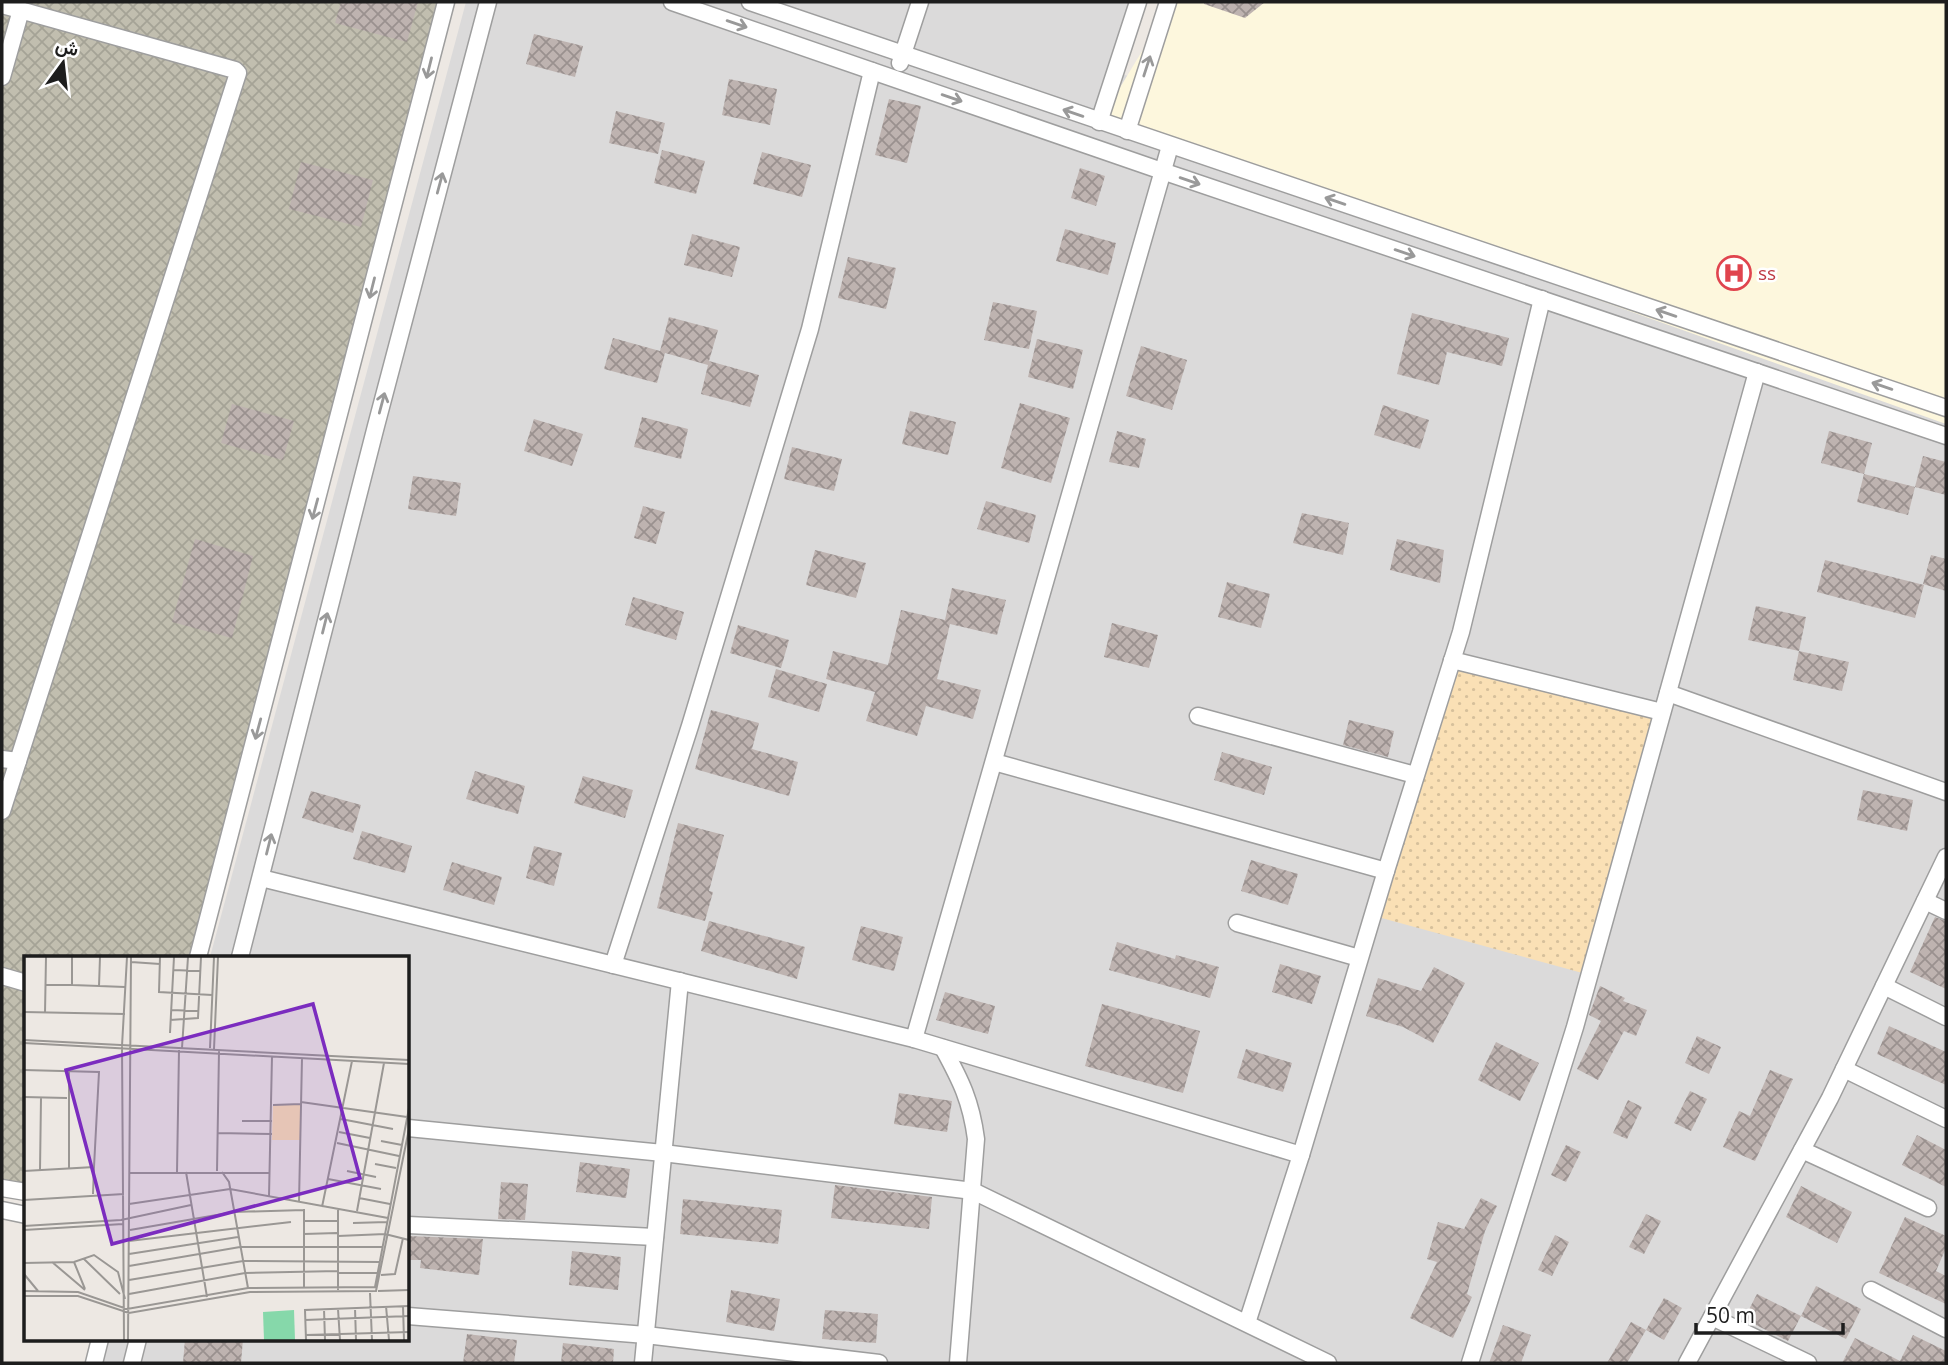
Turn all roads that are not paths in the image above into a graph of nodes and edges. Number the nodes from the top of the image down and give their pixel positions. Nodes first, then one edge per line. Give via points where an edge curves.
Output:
1 (446, 2) edge
2 (488, 2) edge
3 (672, 2) edge
4 (750, 2) edge
5 (920, 2) edge
6 (1138, 2) edge
7 (1168, 2) edge
8 (2, 5) edge
9 (21, 10) junction
10 (902, 55) junction
11 (872, 71) junction
12 (2, 77) edge
13 (895, 79) junction
14 (1099, 122) junction
15 (1127, 131) junction
16 (1170, 146) junction
17 (1162, 172) junction
18 (1542, 299) junction
19 (1757, 372) junction
20 (1946, 408) edge
21 (1946, 436) edge
22 (1452, 660) junction
23 (1668, 693) junction
24 (1662, 712) junction
25 (1198, 716) dead end
26 (10, 760) edge
27 (994, 762) junction
28 (1415, 775) junction
29 (1946, 792) edge
30 (2, 811) edge
31 (1946, 857) edge
32 (1386, 871) junction
33 (261, 878) junction
34 (1925, 901) junction
35 (1946, 911) edge
36 (1237, 923) dead end
37 (198, 956) edge
38 (240, 956) edge
39 (1359, 958) junction
40 (613, 965) junction
41 (2, 976) edge
42 (680, 981) junction
43 (24, 982) edge
44 (1884, 986) junction
45 (1946, 1017) edge
46 (914, 1039) junction
47 (943, 1048) junction
48 (1844, 1069) junction
49 (1946, 1119) edge
50 (410, 1128) edge
51 (1802, 1150) junction
52 (663, 1153) junction
53 (1301, 1155) junction
54 (2, 1188) edge
55 (973, 1191) junction
56 (24, 1192) edge
57 (1928, 1208) dead end
58 (2, 1210) edge
59 (24, 1215) edge
60 (410, 1225) edge
61 (655, 1237) junction
62 (1871, 1290) dead end
63 (410, 1316) edge
64 (1712, 1317) junction
65 (1247, 1323) junction
66 (1946, 1328) edge
67 (646, 1335) junction
68 (100, 1340) edge
69 (138, 1340) edge
70 (94, 1363) edge
71 (132, 1363) edge
72 (643, 1363) edge
73 (878, 1363) edge
74 (958, 1363) edge
75 (1328, 1363) edge
76 (1470, 1363) edge
77 (1687, 1363) edge
78 (1808, 1363) edge

1 -> 37 street
33 -> 2 street
3 -> 11 street
4 - 10 street
5 - 10 street
6 - 14 street
15 -> 7 street
8 - 9 street
9 - 12 street
9 - 26 street via 238,73
10 - 13 street
14 -> 10 street
11 - 13 street
11 - 40 street via 810,329
13 -> 17 street
14 - 15 street
15 - 16 street
16 - 17 street
20 -> 16 street
17 -> 18 street
17 - 27 street
18 - 19 street
18 - 22 street
19 - 21 street
19 - 23 street
22 - 24 street
22 - 28 street
23 - 24 street
23 - 29 street
24 - 76 street via 1575,1027
25 - 28 street
26 - 30 street
27 - 32 street
27 - 46 street
28 - 32 street
31 - 34 street
32 - 39 street
33 - 38 street
33 - 40 street
34 - 35 street
34 - 44 street
36 - 39 street
39 - 53 street
40 - 42 street
41 - 43 street
42 - 46 street
42 - 52 street
44 - 45 street
44 - 48 street
46 - 47 street
47 - 53 street
47 - 55 street via 971,1105 976,1139
48 - 49 street
48 - 51 street
50 - 52 street
51 - 57 street
51 - 64 street
52 - 55 street
52 - 61 street
53 - 65 street
54 - 56 street
55 - 65 street
55 - 74 street
58 - 59 street
60 - 61 street
61 - 67 street
62 - 66 street
63 - 67 street
64 - 77 street
64 - 78 street
65 - 75 street
67 - 72 street
67 - 73 street
68 - 70 street
69 - 71 street

